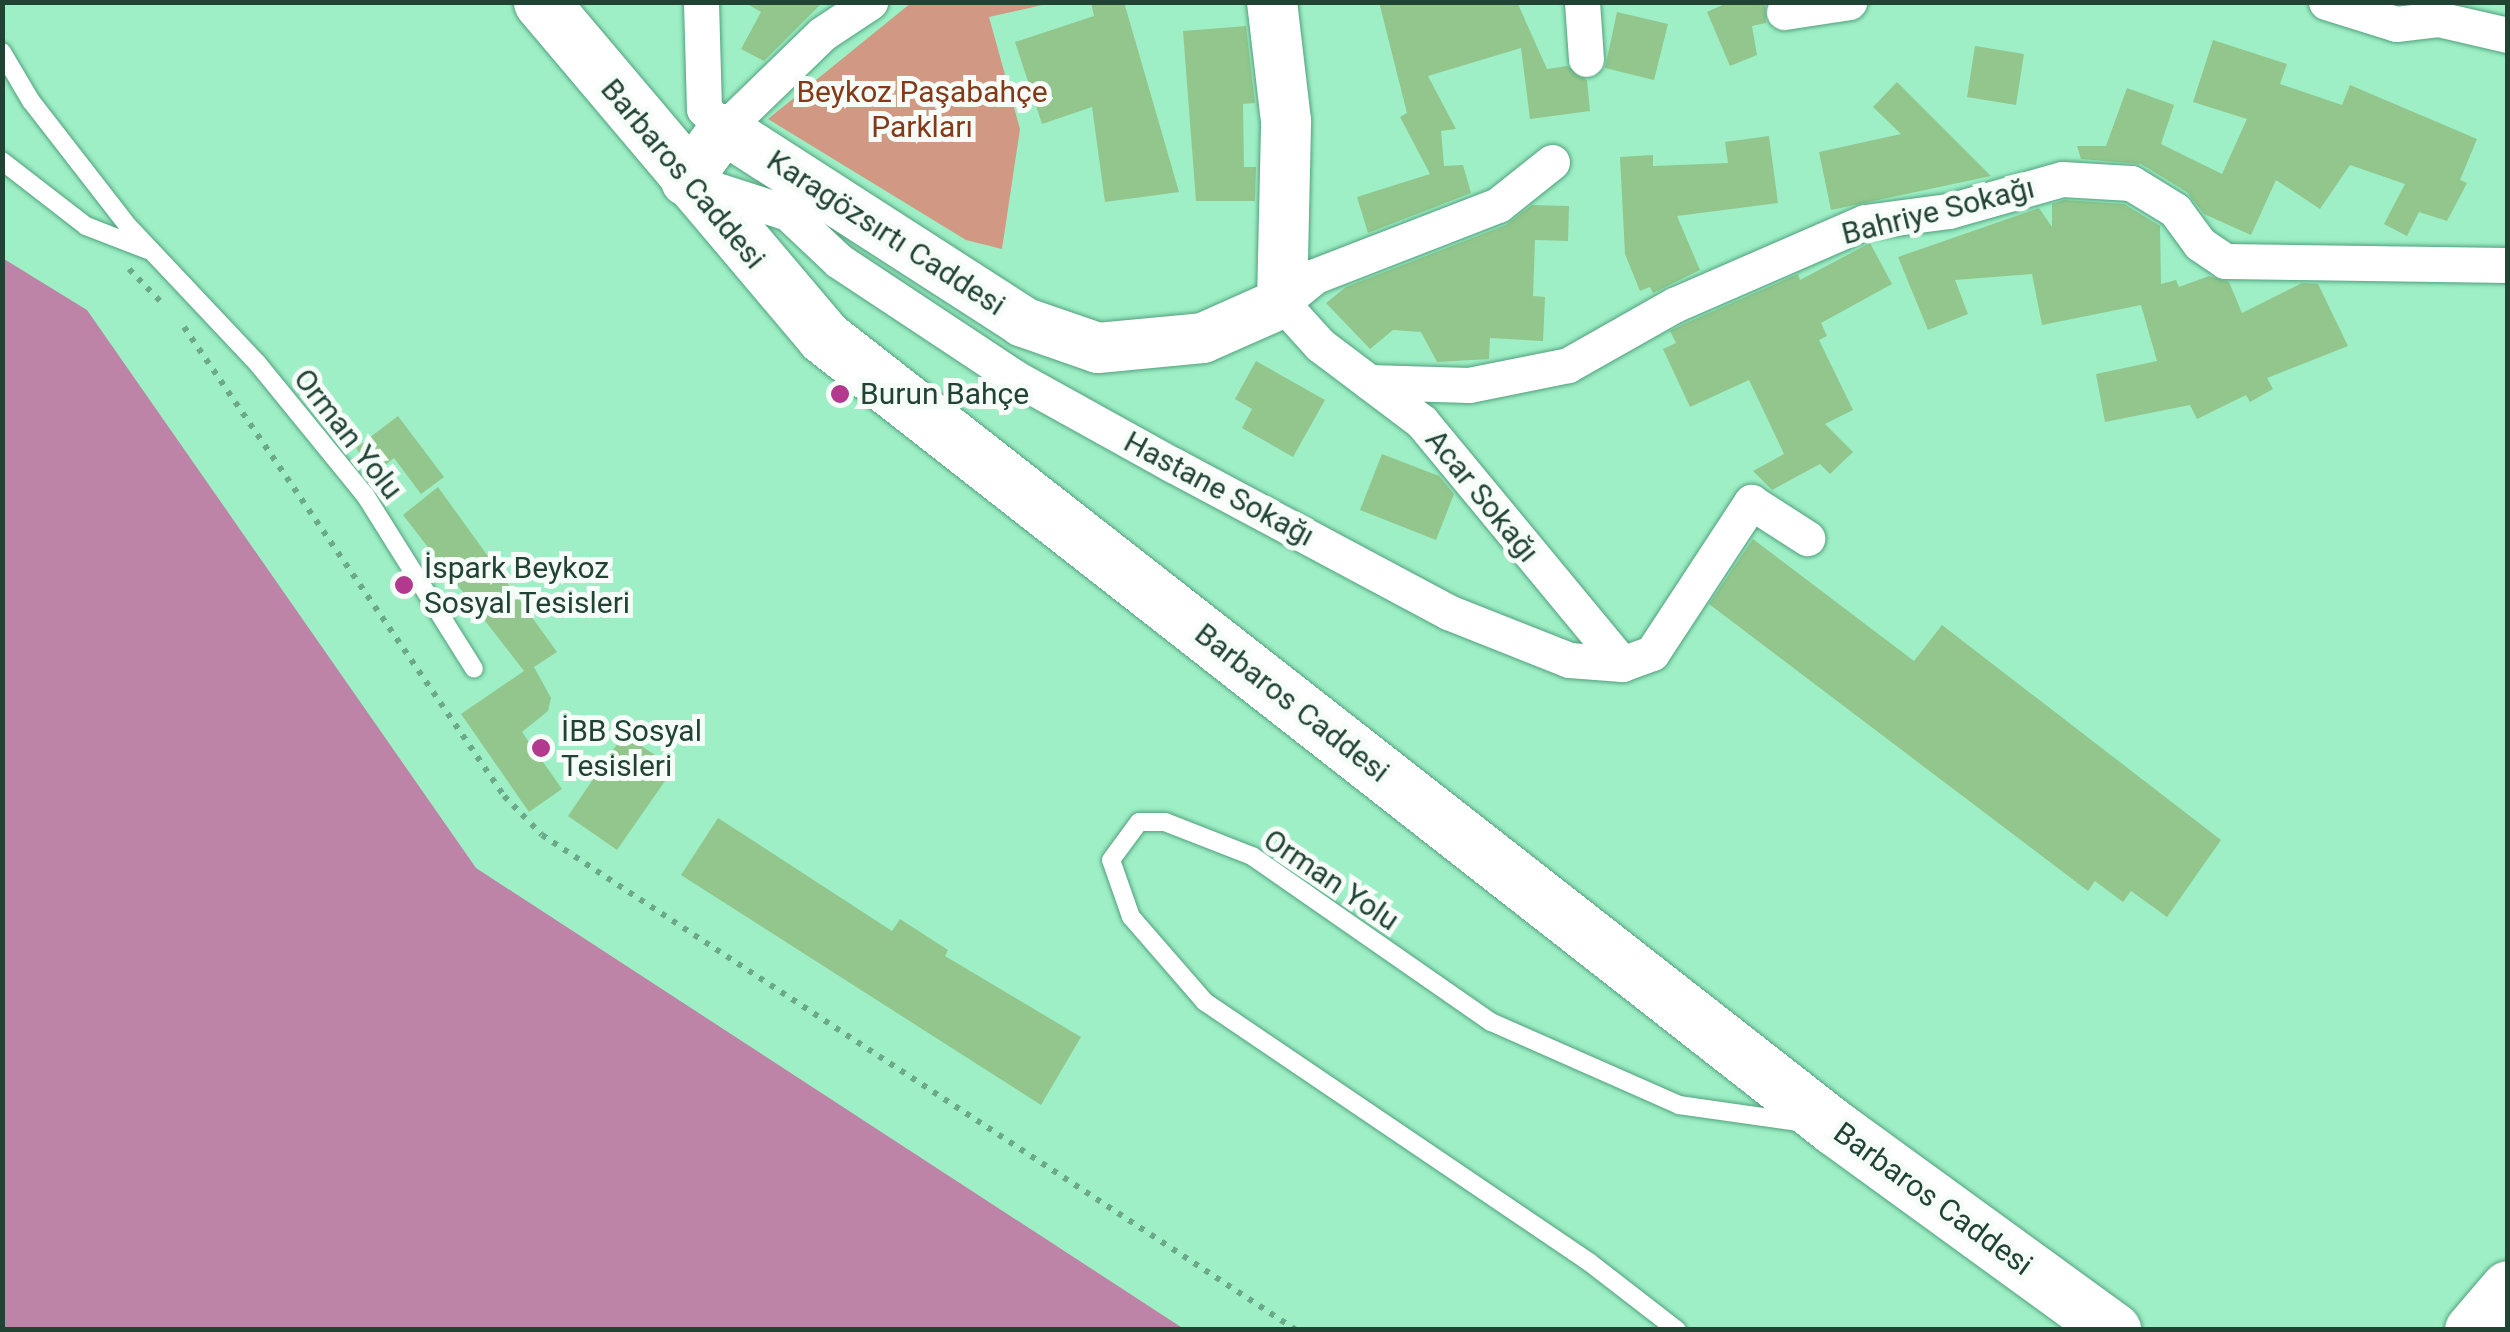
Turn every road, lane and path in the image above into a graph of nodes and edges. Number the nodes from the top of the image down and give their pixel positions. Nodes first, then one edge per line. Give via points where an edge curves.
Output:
1 (541, 2) edge
2 (701, 2) edge
3 (870, 2) edge
4 (1272, 2) edge
5 (1582, 2) edge
6 (1848, 2) edge
7 (2326, 2) edge
8 (2454, 11) edge
9 (1784, 12) dead end
10 (2508, 35) edge
11 (2, 52) edge
12 (1586, 59) dead end
13 (724, 128) junction
14 (2, 162) edge
15 (1552, 162) dead end
16 (686, 180) junction
17 (86, 226) junction
18 (153, 252) junction
19 (756, 260) junction
20 (839, 261) junction
21 (2508, 264) edge
22 (1282, 303) junction
23 (1368, 382) junction
24 (1807, 538) dead end
25 (1622, 664) junction
26 (474, 669) dead end
27 (1835, 1128) junction
28 (2508, 1288) edge
29 (1296, 1330) edge
30 (1677, 1330) edge
31 (2113, 1330) edge
32 (2472, 1330) edge

1 - 16 main road, Barbaros Caddesi
2 - 13 street via 704,109
3 - 13 street via 822,34
4 - 22 street via 1286,121
5 - 12 street
6 - 9 street
7 - 8 street via 2396,24
8 - 10 street
11 - 18 lane, Orman Yolu via 31,101
13 - 16 street
13 - 22 street, Karagözsırtı Caddesi via 1023,322 1098,348 1203,338
14 - 17 lane, Orman Yolu
15 - 22 street via 1498,205 1315,276
16 - 19 main road, Barbaros Caddesi
16 - 20 street, Hastane Sokağı via 788,213
17 - 18 lane, Orman Yolu
17 - 29 path via 186,328 504,796 542,835
18 - 26 lane, Orman Yolu via 258,364 364,495
19 - 20 street
19 - 27 main road, Barbaros Caddesi via 824,338
20 - 25 street, Hastane Sokağı via 1014,377 1448,612 1569,660
21 - 23 street, Bahriye Sokağı via 2225,261 2200,244 2175,210 2131,184 2062,178 1949,211 1866,222 1674,305 1568,365 1469,386
22 - 23 street, Acar Sokağı
23 - 25 street, Acar Sokağı via 1422,422
24 - 25 street via 1750,502 1652,653
27 - 30 lane, Orman Yolu via 1679,1105 1491,1022 1252,856 1165,822 1139,822 1112,860 1115,886 1130,917 1205,1002 1589,1262
27 - 31 main road, Barbaros Caddesi
28 - 32 main road

